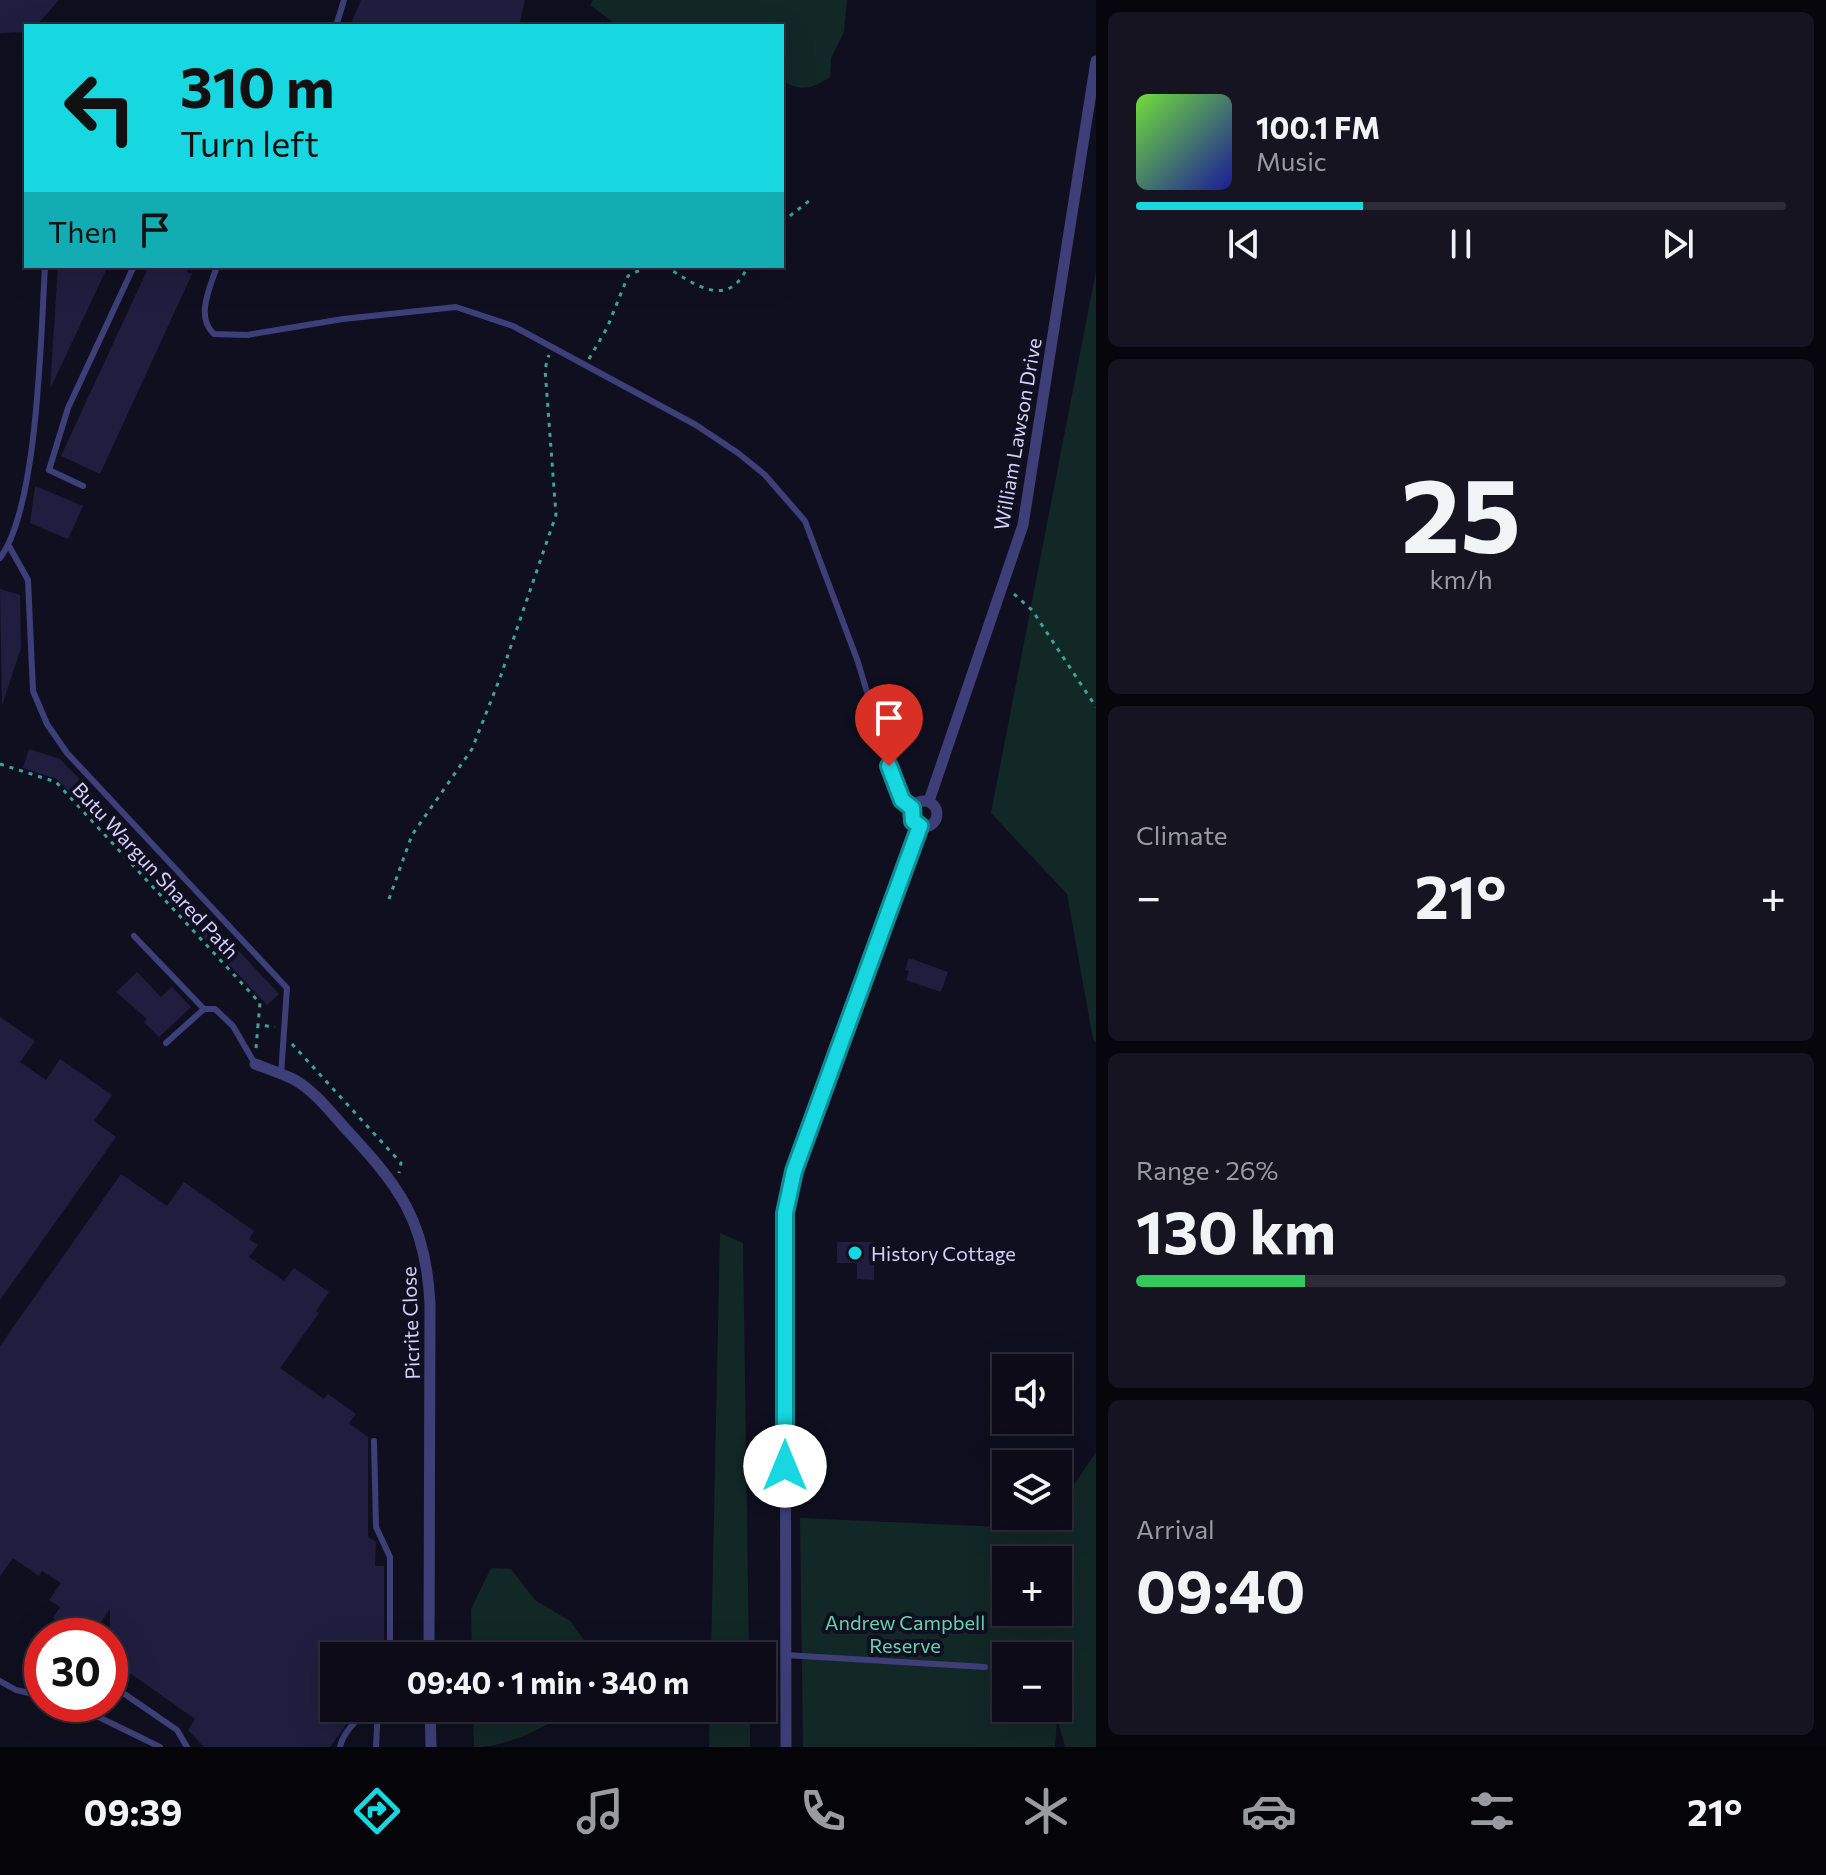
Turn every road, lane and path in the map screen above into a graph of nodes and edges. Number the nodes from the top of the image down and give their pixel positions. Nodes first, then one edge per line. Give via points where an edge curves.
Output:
1 (344, 0) edge
2 (337, 24) edge
3 (1096, 61) edge
4 (809, 201) dead end
5 (784, 220) edge
6 (45, 268) edge
7 (133, 268) edge
8 (216, 268) edge
9 (644, 268) edge
10 (668, 268) edge
11 (747, 268) edge
12 (553, 348) junction
13 (585, 366) junction
14 (83, 486) dead end
15 (9, 546) junction
16 (0, 558) edge
17 (1018, 598) dead end
18 (1096, 707) edge
19 (0, 764) edge
20 (929, 801) junction
21 (912, 808) junction
22 (920, 826) junction
23 (389, 899) dead end
24 (134, 936) dead end
25 (204, 1009) junction
26 (258, 1025) dead end
27 (166, 1043) dead end
28 (255, 1064) joint
29 (281, 1075) junction
30 (374, 1441) dead end
31 (390, 1642) edge
32 (429, 1642) edge
33 (785, 1655) junction
34 (985, 1667) dead end
35 (0, 1681) edge
36 (24, 1692) edge
37 (128, 1696) edge
38 (109, 1722) edge
39 (357, 1722) edge
40 (377, 1722) edge
41 (430, 1722) edge
42 (160, 1747) edge
43 (187, 1747) edge
44 (340, 1747) edge
45 (376, 1747) edge
46 (431, 1747) edge
47 (786, 1747) edge

1 - 2 lane
3 - 20 street, William Lawson Drive via 1023,525
4 - 5 path
6 - 15 lane via 30,452
7 - 14 lane via 68,408 49,470
8 - 12 lane via 204,315 214,334 247,335 456,307 513,326
9 - 13 path via 628,276
10 - 11 path via 710,291 738,284
12 - 13 lane
12 - 23 path via 545,369 556,515 472,749 412,835
13 - 21 lane via 738,453 805,521 858,662 889,766 902,800
15 - 16 lane
15 - 29 lane via 28,580 38,708 67,753 287,988
17 - 18 path via 1032,610
19 - 26 path, Butu Wargun Shared Path via 56,782 260,1003
20 - 21 street
20 - 22 street, William Lawson Drive via 937,816 933,824
21 - 22 street via 913,821
22 - 33 street, William Lawson Drive via 794,1171 785,1213
24 - 25 lane
25 - 27 lane
25 - 28 lane via 215,1009 233,1026
28 - 29 street, Picrite Close
29 - 32 street, Picrite Close via 322,1102 389,1176 414,1218 423,1247 430,1304
30 - 31 lane via 376,1527 390,1557
33 - 34 lane
33 - 47 street, William Lawson Drive
35 - 36 lane
37 - 43 lane via 177,1730
38 - 42 lane
39 - 44 lane
40 - 45 lane
41 - 46 street

